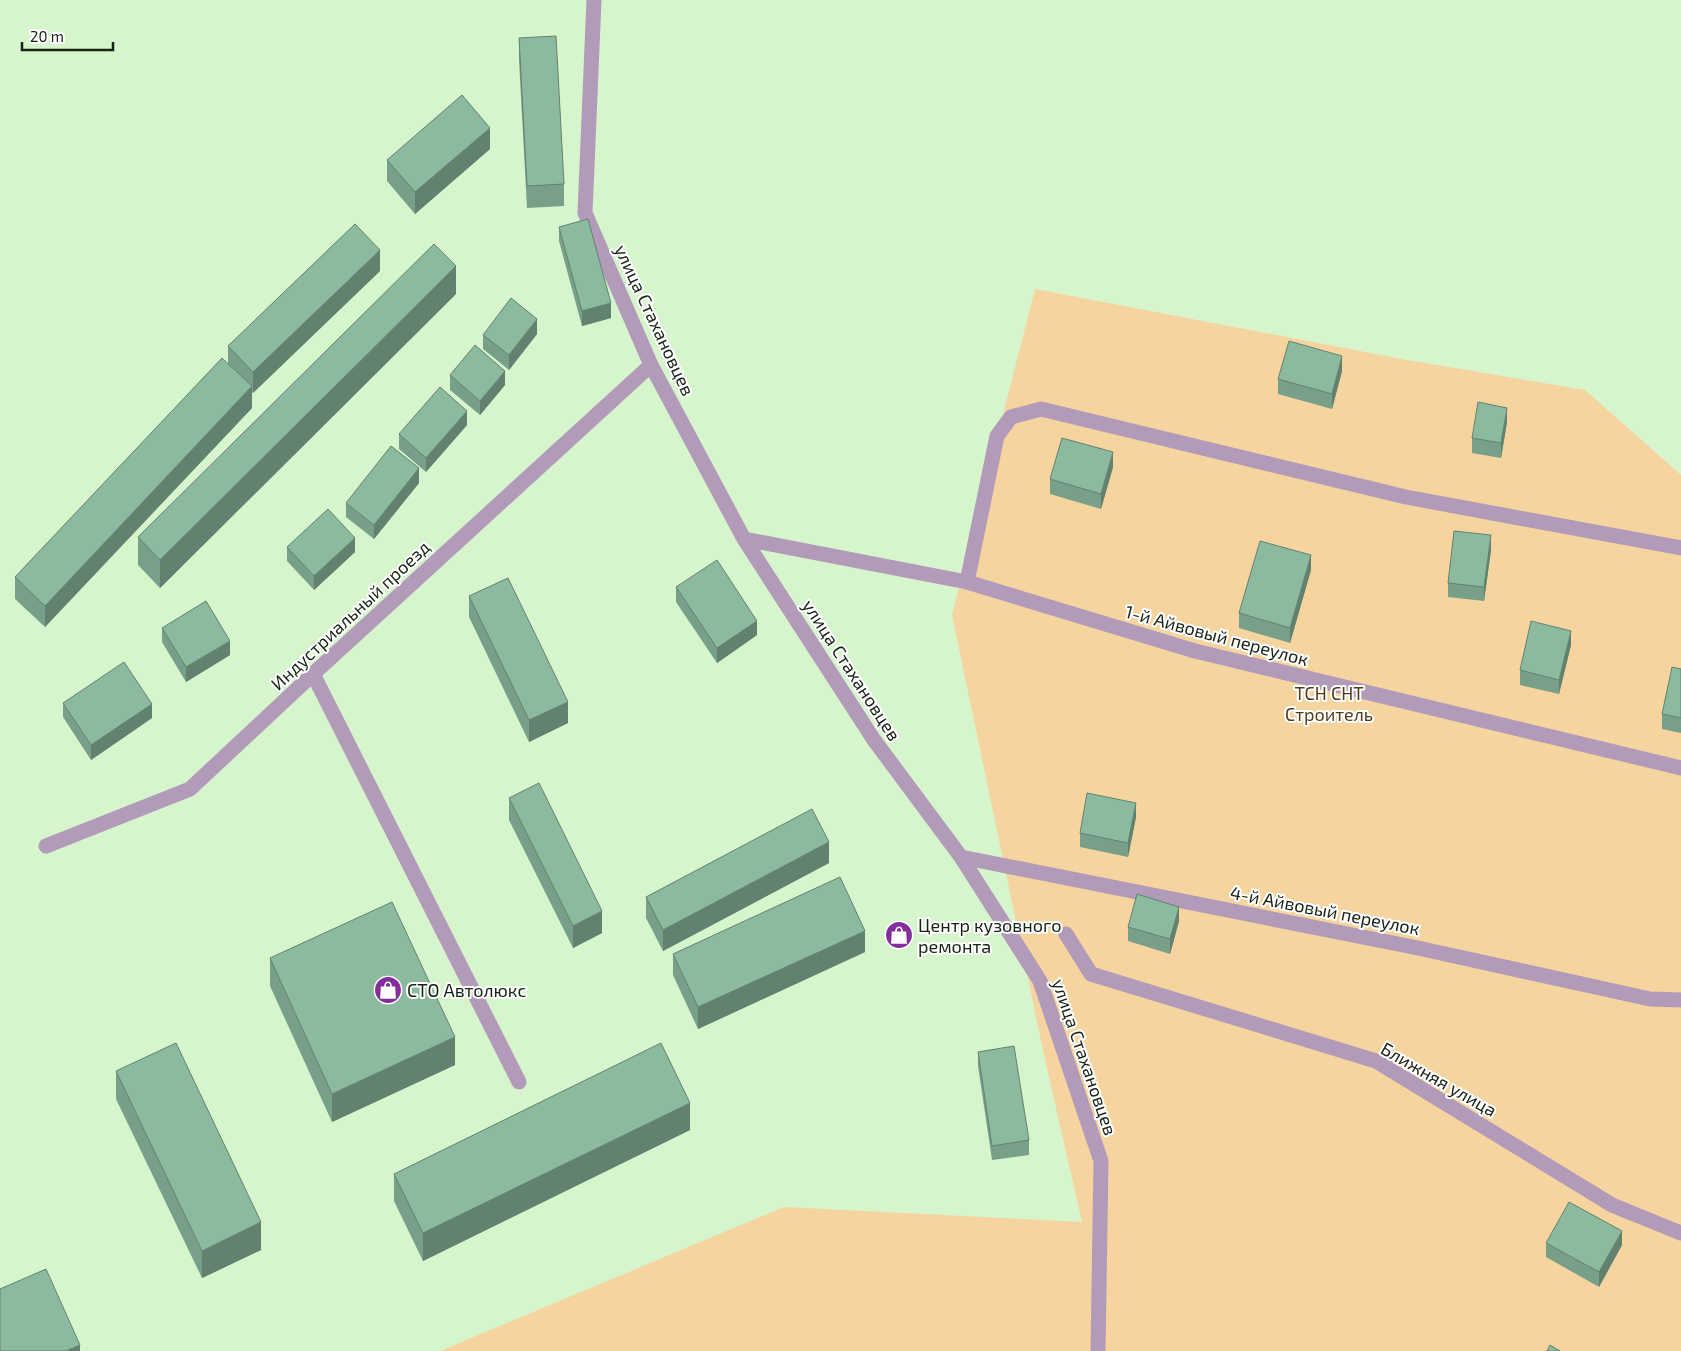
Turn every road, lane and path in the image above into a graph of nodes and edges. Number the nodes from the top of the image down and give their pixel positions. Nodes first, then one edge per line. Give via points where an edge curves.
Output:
1 (594, 0) edge
2 (652, 365) junction
3 (744, 539) junction
4 (1681, 548) edge
5 (966, 582) junction
6 (312, 674) junction
7 (1681, 768) edge
8 (46, 846) dead end
9 (961, 857) junction
10 (1066, 934) dead end
11 (1681, 1000) edge
12 (519, 1082) dead end
13 (1681, 1233) edge
14 (1098, 1351) edge

1 - 2 street, улица Стахановцев via 586,213
2 - 3 street, улица Стахановцев
2 - 6 street, Индустриальный проезд
3 - 5 street, 1-й Айвовый переулок
3 - 9 street, улица Стахановцев via 874,740
4 - 5 street via 1406,497 1041,409 1011,417 998,436
5 - 7 street, 1-й Айвовый переулок via 1195,651
6 - 8 street, Индустриальный проезд via 190,789
6 - 12 street
9 - 11 street, 4-й Айвовый переулок via 1408,946 1650,999
9 - 14 street, улица Стахановцев via 1040,981 1102,1161
10 - 13 street, Ближняя улица via 1091,974 1376,1061 1612,1205

